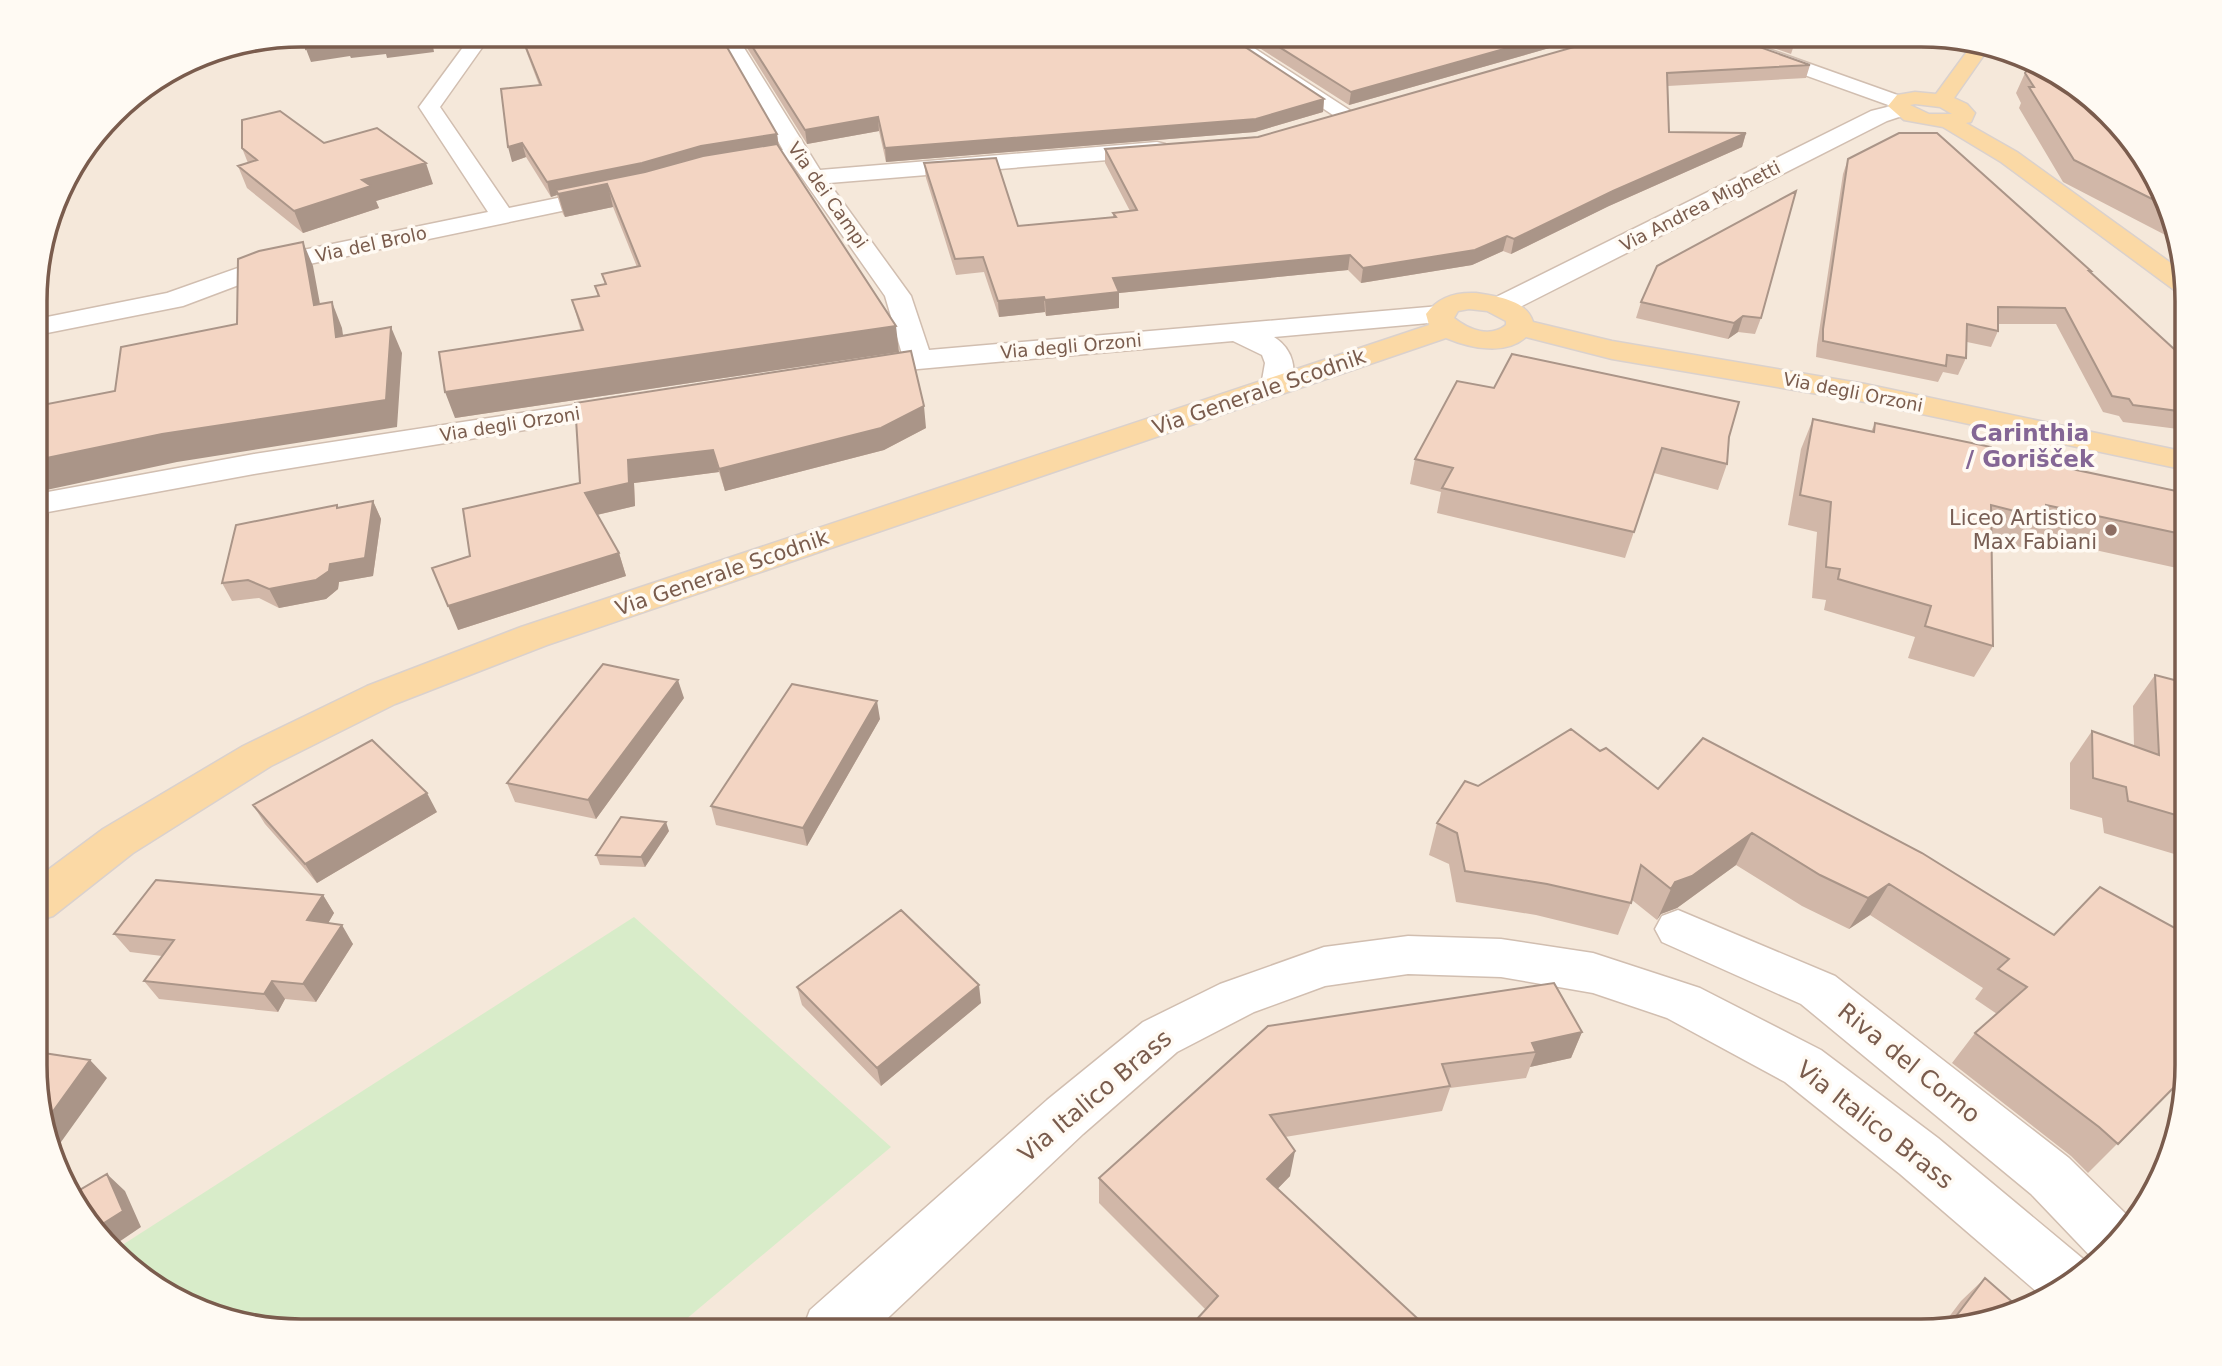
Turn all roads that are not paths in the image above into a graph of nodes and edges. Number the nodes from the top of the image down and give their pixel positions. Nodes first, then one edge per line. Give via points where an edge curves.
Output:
1 (473, 47) edge
2 (734, 47) edge
3 (1240, 47) edge
4 (1743, 47) edge
5 (1977, 54) edge
6 (1900, 106) junction
7 (1373, 108) edge
8 (1944, 111) junction
9 (1346, 115) junction
10 (1320, 123) edge
11 (1173, 148) edge
12 (797, 154) junction
13 (704, 170) edge
14 (814, 177) junction
15 (637, 189) edge
16 (503, 216) junction
17 (2174, 277) edge
18 (1510, 316) junction
19 (1444, 321) junction
20 (47, 325) edge
21 (1235, 332) junction
22 (918, 360) junction
23 (836, 372) edge
24 (1276, 386) junction
25 (647, 402) edge
26 (2175, 459) edge
27 (47, 502) edge
28 (47, 895) edge
29 (1678, 929) dead end
30 (2109, 1235) edge
31 (2061, 1276) edge
32 (844, 1319) edge

1 - 16 street via 429,107
2 - 12 street, Via dei Campi
3 - 9 street
4 - 6 street
5 - 8 main road
6 - 8 main road via 1921,118
6 - 18 street, Via Andrea Mighetti
7 - 9 street
8 - 17 main road
9 - 10 street
11 - 14 street
12 - 13 street
12 - 14 street, Via dei Campi
14 - 22 street, Via dei Campi via 898,296
15 - 16 street, Via del Brolo
16 - 20 street, Via del Brolo via 270,265 174,300
18 - 19 main road, Via degli Orzoni via 1469,301 1454,302 1444,307
18 - 19 main road, Via degli Orzoni via 1516,333 1491,339 1475,339
18 - 26 main road, Via degli Orzoni via 1612,351 1865,393
19 - 21 street, Via degli Orzoni
19 - 24 main road, Via Generale Scodnik
21 - 22 street, Via degli Orzoni
21 - 24 street, Via degli Orzoni via 1263,341 1278,354 1282,366
22 - 23 street, Via degli Orzoni
24 - 28 main road, Via Generale Scodnik via 547,631 381,695 257,756 118,841
25 - 27 street, Via degli Orzoni via 254,464
29 - 30 street, Riva del Corno via 1818,990 2050,1176
31 - 32 street, Via Italico Brass via 1803,1066 1683,1003 1593,973 1501,958 1408,955 1324,967 1237,998 1160,1037 1065,1116

